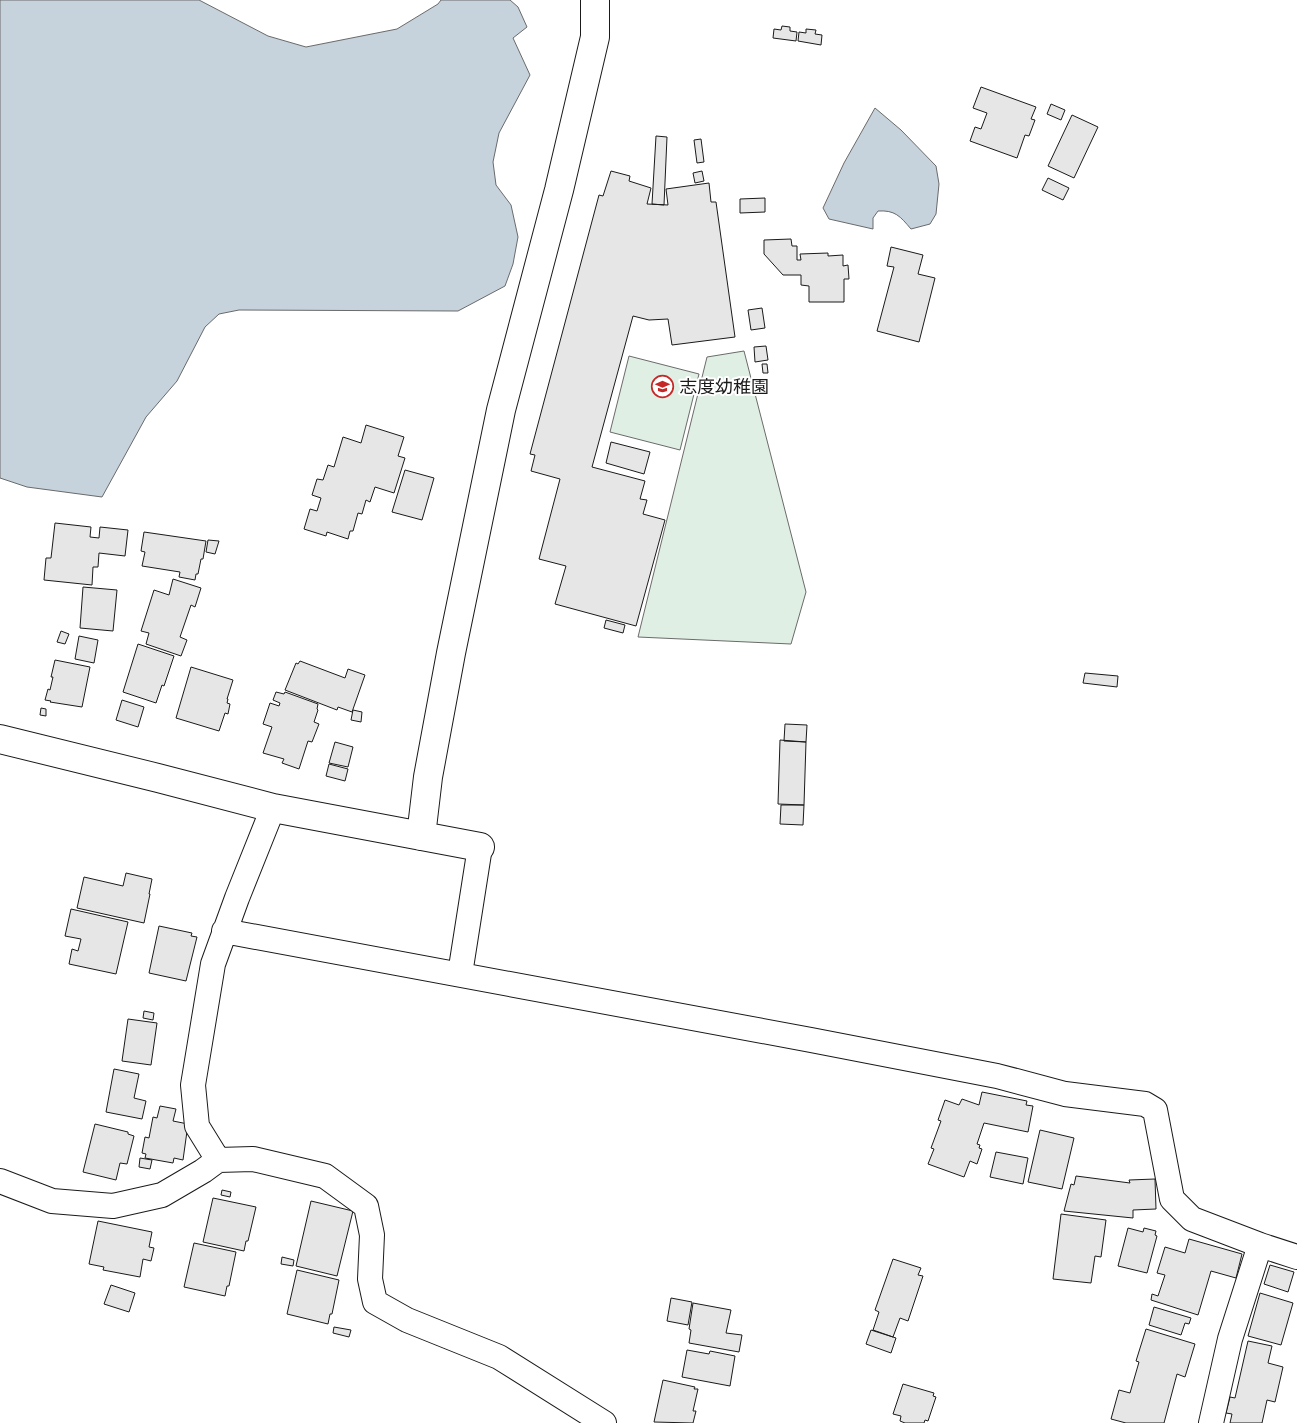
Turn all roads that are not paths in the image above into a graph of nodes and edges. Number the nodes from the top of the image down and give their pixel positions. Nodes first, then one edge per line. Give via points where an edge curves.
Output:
1 (595, 0) edge
2 (0, 739) edge
3 (273, 808) junction
4 (421, 836) junction
5 (480, 847) joint
6 (224, 931) junction
7 (460, 974) junction
8 (218, 1160) junction
9 (0, 1181) edge
10 (1260, 1245) junction
11 (1297, 1257) edge
12 (604, 1423) edge
13 (1211, 1423) edge

1 - 4 street via 595,37 501,410 451,653 428,777
2 - 3 street
3 - 4 street
3 - 6 street
4 - 5 street
5 - 7 street
6 - 7 street
6 - 8 street via 213,964 193,1085 197,1126
7 - 10 street via 987,1074 1065,1094 1145,1104 1155,1110 1172,1199 1192,1219
8 - 9 street via 162,1196 113,1206 52,1201
8 - 12 street via 253,1159 325,1176 366,1206 372,1235 370,1279 374,1302 407,1320 499,1357
10 - 11 street
10 - 13 street via 1230,1339

